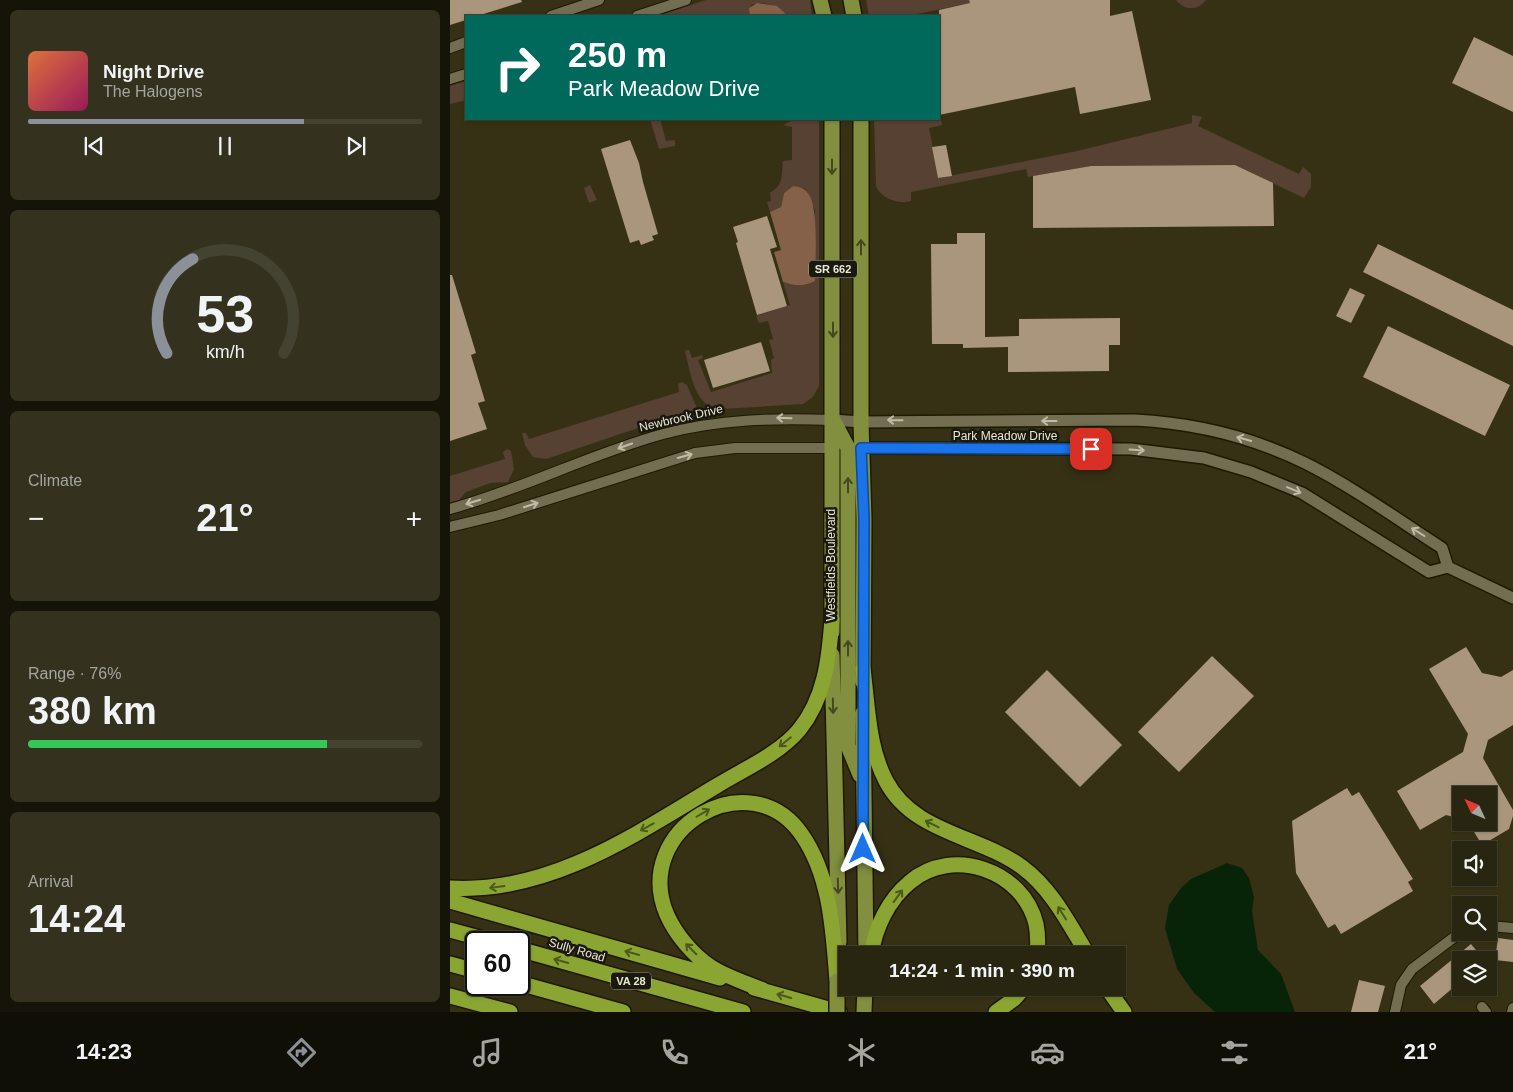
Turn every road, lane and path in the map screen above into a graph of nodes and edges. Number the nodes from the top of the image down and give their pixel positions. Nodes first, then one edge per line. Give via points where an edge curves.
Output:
1 (599, 0) edge
2 (686, 0) edge
3 (820, 0) edge
4 (850, 0) edge
5 (857, 0) edge
6 (554, 15) edge
7 (640, 15) edge
8 (824, 15) edge
9 (855, 15) edge
10 (855, 15) edge
11 (465, 42) edge
12 (450, 48) edge
13 (465, 74) edge
14 (450, 79) edge
15 (832, 120) edge
16 (861, 120) edge
17 (833, 420) junction
18 (929, 421) joint
19 (861, 422) junction
20 (831, 448) junction
21 (854, 448) junction
22 (450, 509) edge
23 (450, 527) edge
24 (1448, 567) junction
25 (1513, 598) edge
26 (832, 619) junction
27 (863, 669) junction
28 (863, 781) junction
29 (450, 888) edge
30 (450, 901) edge
31 (1497, 927) edge
32 (1513, 928) edge
33 (450, 930) edge
34 (465, 934) edge
35 (1452, 939) edge
36 (866, 946) edge
37 (873, 946) edge
38 (1037, 946) edge
39 (1082, 946) edge
40 (530, 952) edge
41 (450, 964) edge
42 (465, 968) edge
43 (837, 981) junction
44 (530, 986) edge
45 (763, 990) junction
46 (450, 996) edge
47 (865, 996) edge
48 (1017, 996) edge
49 (1113, 996) edge
50 (450, 1002) edge
51 (1513, 1008) edge
52 (470, 1012) edge
53 (510, 1012) edge
54 (623, 1012) edge
55 (743, 1012) edge
56 (838, 1012) edge
57 (864, 1012) edge
58 (996, 1012) edge
59 (1124, 1012) edge
60 (1395, 1012) edge
61 (1512, 1012) edge

1 - 6 street
2 - 7 street
3 - 8 main road
4 - 9 main road
5 - 10 main road
11 - 12 street
13 - 14 street
15 -> 17 main road, Westfields Boulevard / SR 662
19 -> 16 main road, SR 662
17 - 19 street, Newbrook Drive
17 - 20 main road, Westfields Boulevard / SR 662
17 - 21 main road
17 -> 22 street, Newbrook Drive via 742,419 680,430 625,446
18 -> 19 street, Newbrook Drive
24 -> 18 street, Park Meadow Drive via 1442,548 1306,464 1256,442 1157,421
19 - 21 main road, SR 662
20 - 21 street
23 -> 20 street via 499,515 695,453 735,448
20 - 26 main road, Westfields Boulevard / SR 662
21 -> 24 street, Park Meadow Drive via 1131,449 1204,458 1251,472 1302,493 1429,572
21 - 27 main road, SR 662 via 864,519
28 -> 21 main road via 848,746
24 - 25 street
26 -> 29 highway via 826,675 815,703 799,730 774,751 659,820 566,869 501,887
26 -> 43 main road, Westfields Boulevard / SR 662 via 839,929
27 - 28 main road, SR 662
39 -> 27 highway via 1059,908 1023,867 986,845 925,821 893,792 875,755
28 - 36 main road, SR 662
45 -> 30 highway
31 - 32 street
33 - 34 highway
35 - 60 street via 1412,968 1402,986
37 -> 38 highway via 879,924 901,891 918,876 952,865 994,872 1014,886 1036,924
55 -> 40 highway, Sully Road / VA 28
41 - 42 highway
45 -> 43 highway via 702,960 671,924 661,898 659,872 669,846 683,827 720,805 742,803 772,809 792,822 802,835 814,860 831,914
43 - 56 main road, Westfields Boulevard / SR 662, bridge
44 - 54 highway, VA 28
56 -> 45 highway
46 - 53 highway
47 - 57 main road
48 - 58 highway
49 - 59 highway
50 - 52 highway
51 - 61 street

